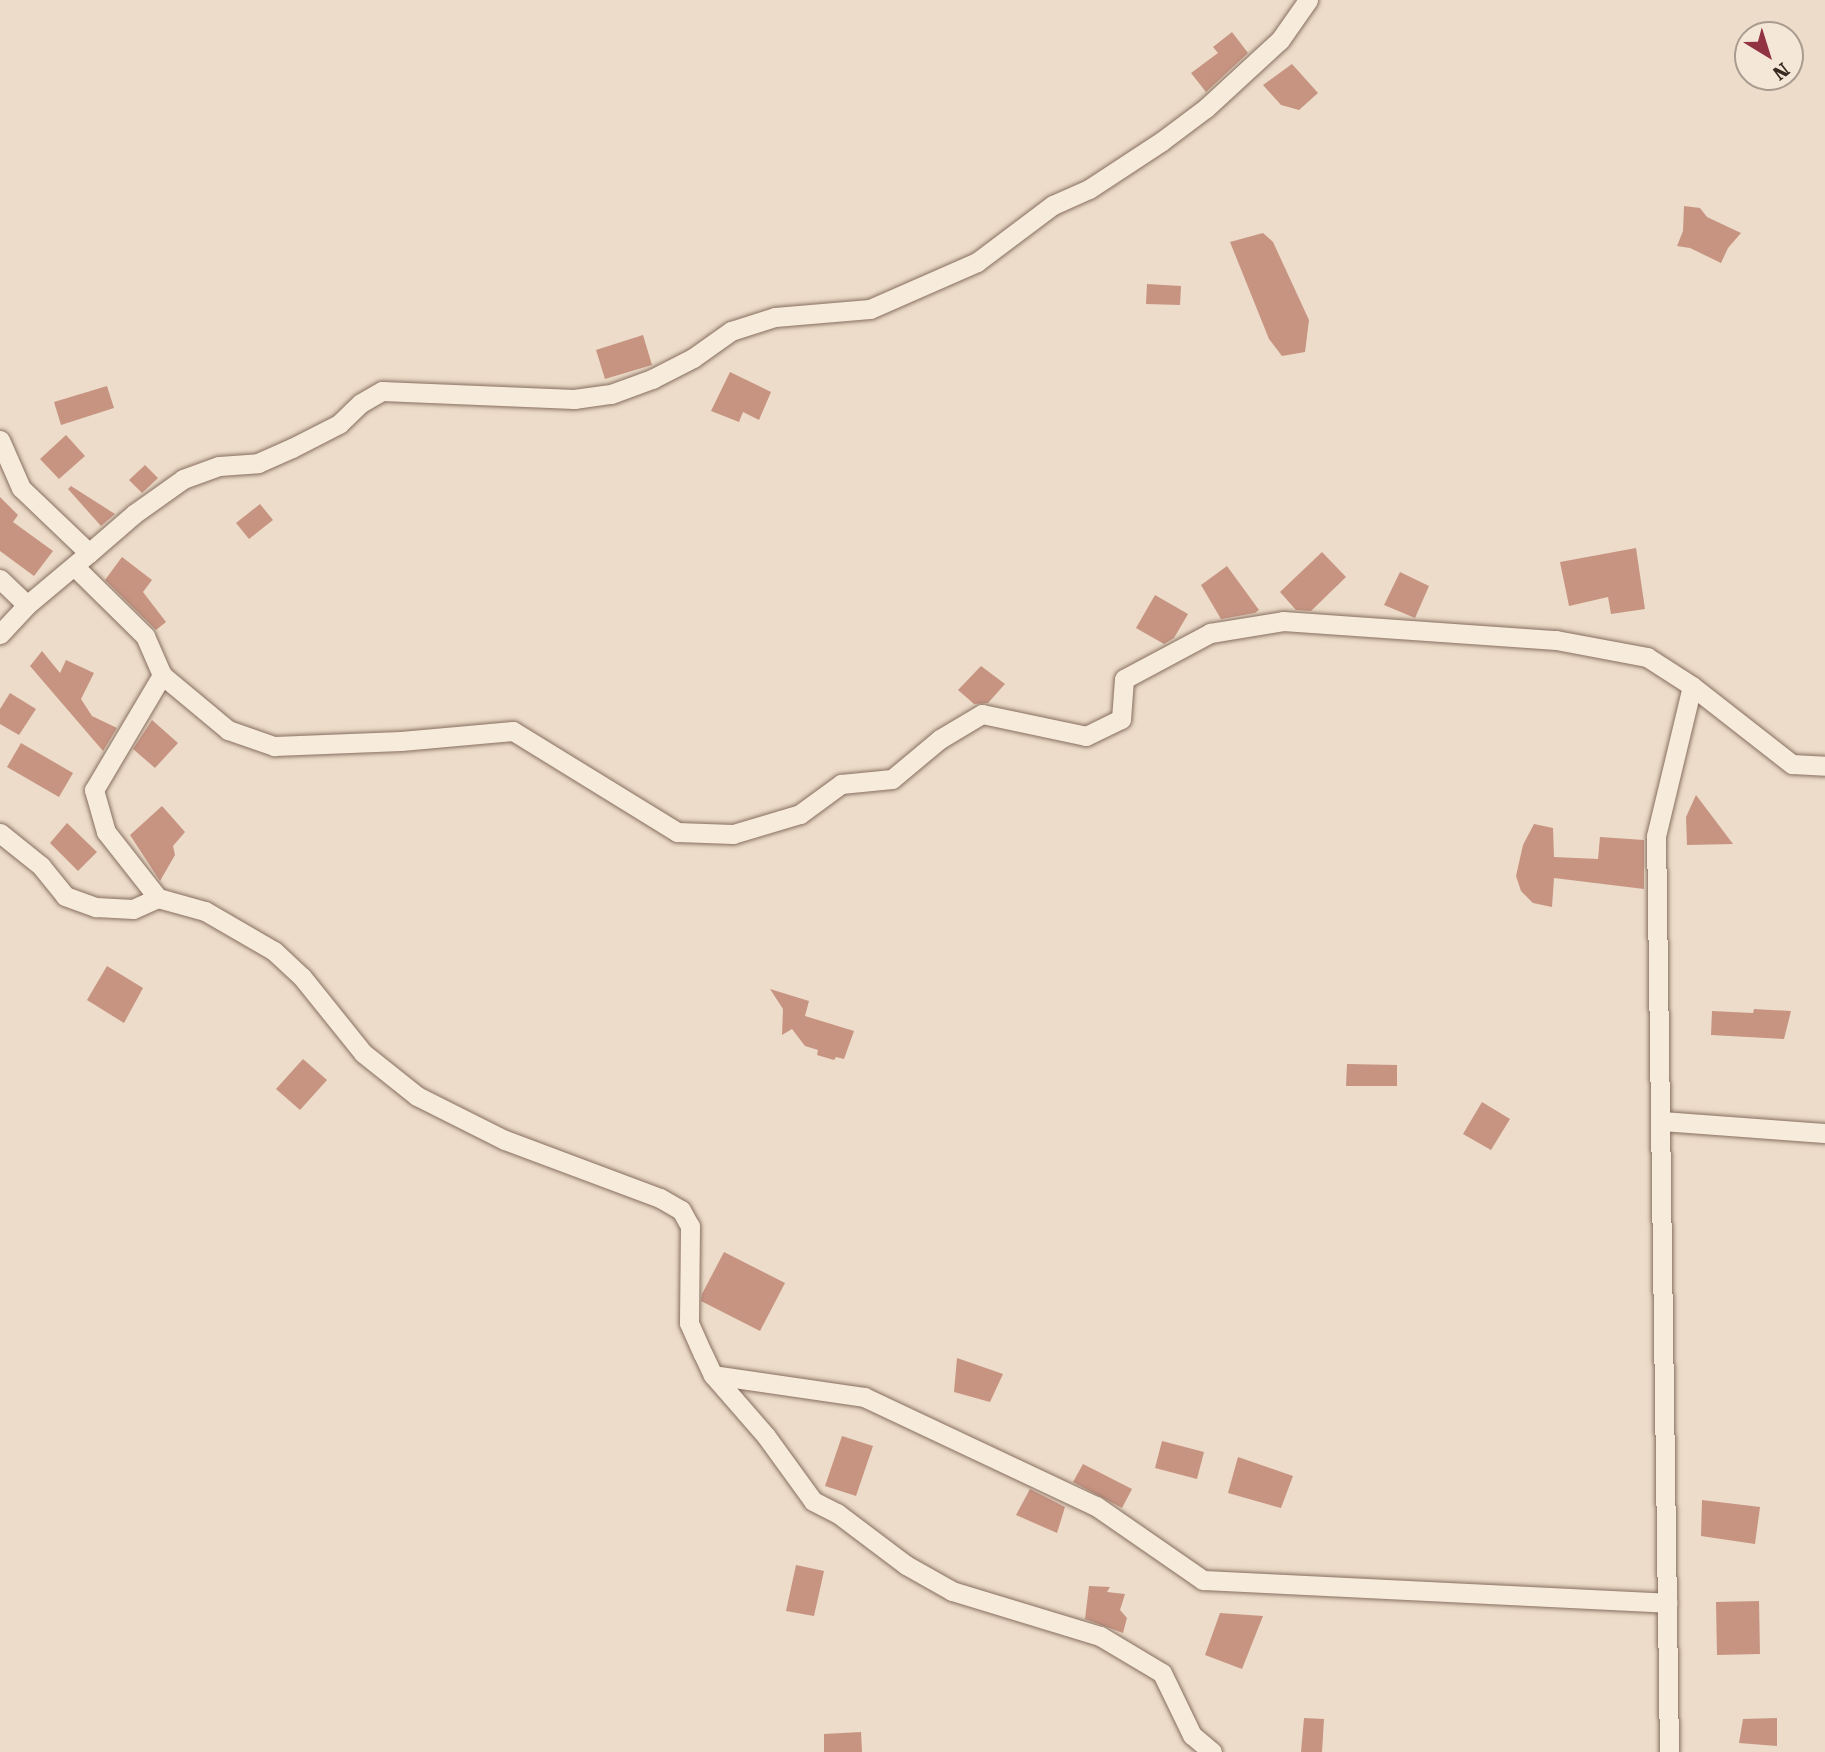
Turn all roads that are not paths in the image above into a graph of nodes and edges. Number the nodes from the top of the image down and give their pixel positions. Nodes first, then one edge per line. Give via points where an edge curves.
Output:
1 (1308, 0) edge
2 (0, 440) edge
3 (89, 553) junction
4 (74, 566) junction
5 (0, 579) edge
6 (27, 605) junction
7 (0, 634) edge
8 (162, 674) junction
9 (1692, 686) junction
10 (1825, 766) edge
11 (0, 833) edge
12 (158, 898) junction
13 (1661, 1121) junction
14 (1825, 1133) edge
15 (713, 1375) junction
16 (1667, 1603) junction
17 (1212, 1752) edge
18 (1669, 1752) edge

1 - 3 street via 1280,40 1206,108 1112,175 1053,205 977,262 870,309 775,317 731,331 693,358 611,394 574,399 382,391 339,424 292,448 258,463 219,466 183,479
2 - 3 street via 21,488
3 - 4 street
4 - 6 street
4 - 8 street via 145,636
5 - 6 street
6 - 7 street
8 - 9 street via 228,730 274,746 513,731 677,832 733,834 800,814 841,785 892,779 940,739 982,714 1086,736 1121,719 1124,679 1210,633 1283,621 1556,640 1647,657
8 - 12 street via 94,790 106,832
9 - 10 street via 1792,764
9 - 13 street via 1656,836
11 - 12 street via 41,866 65,896 96,907 133,909
12 - 15 street via 205,911 274,951 302,977 363,1053 417,1096 505,1140 681,1210 690,1226 689,1323
13 - 14 street
13 - 16 street
15 - 16 street via 864,1397 1096,1506 1203,1580
15 - 17 street via 766,1436 813,1501 952,1591 1100,1636 1162,1673 1192,1735
16 - 18 street

